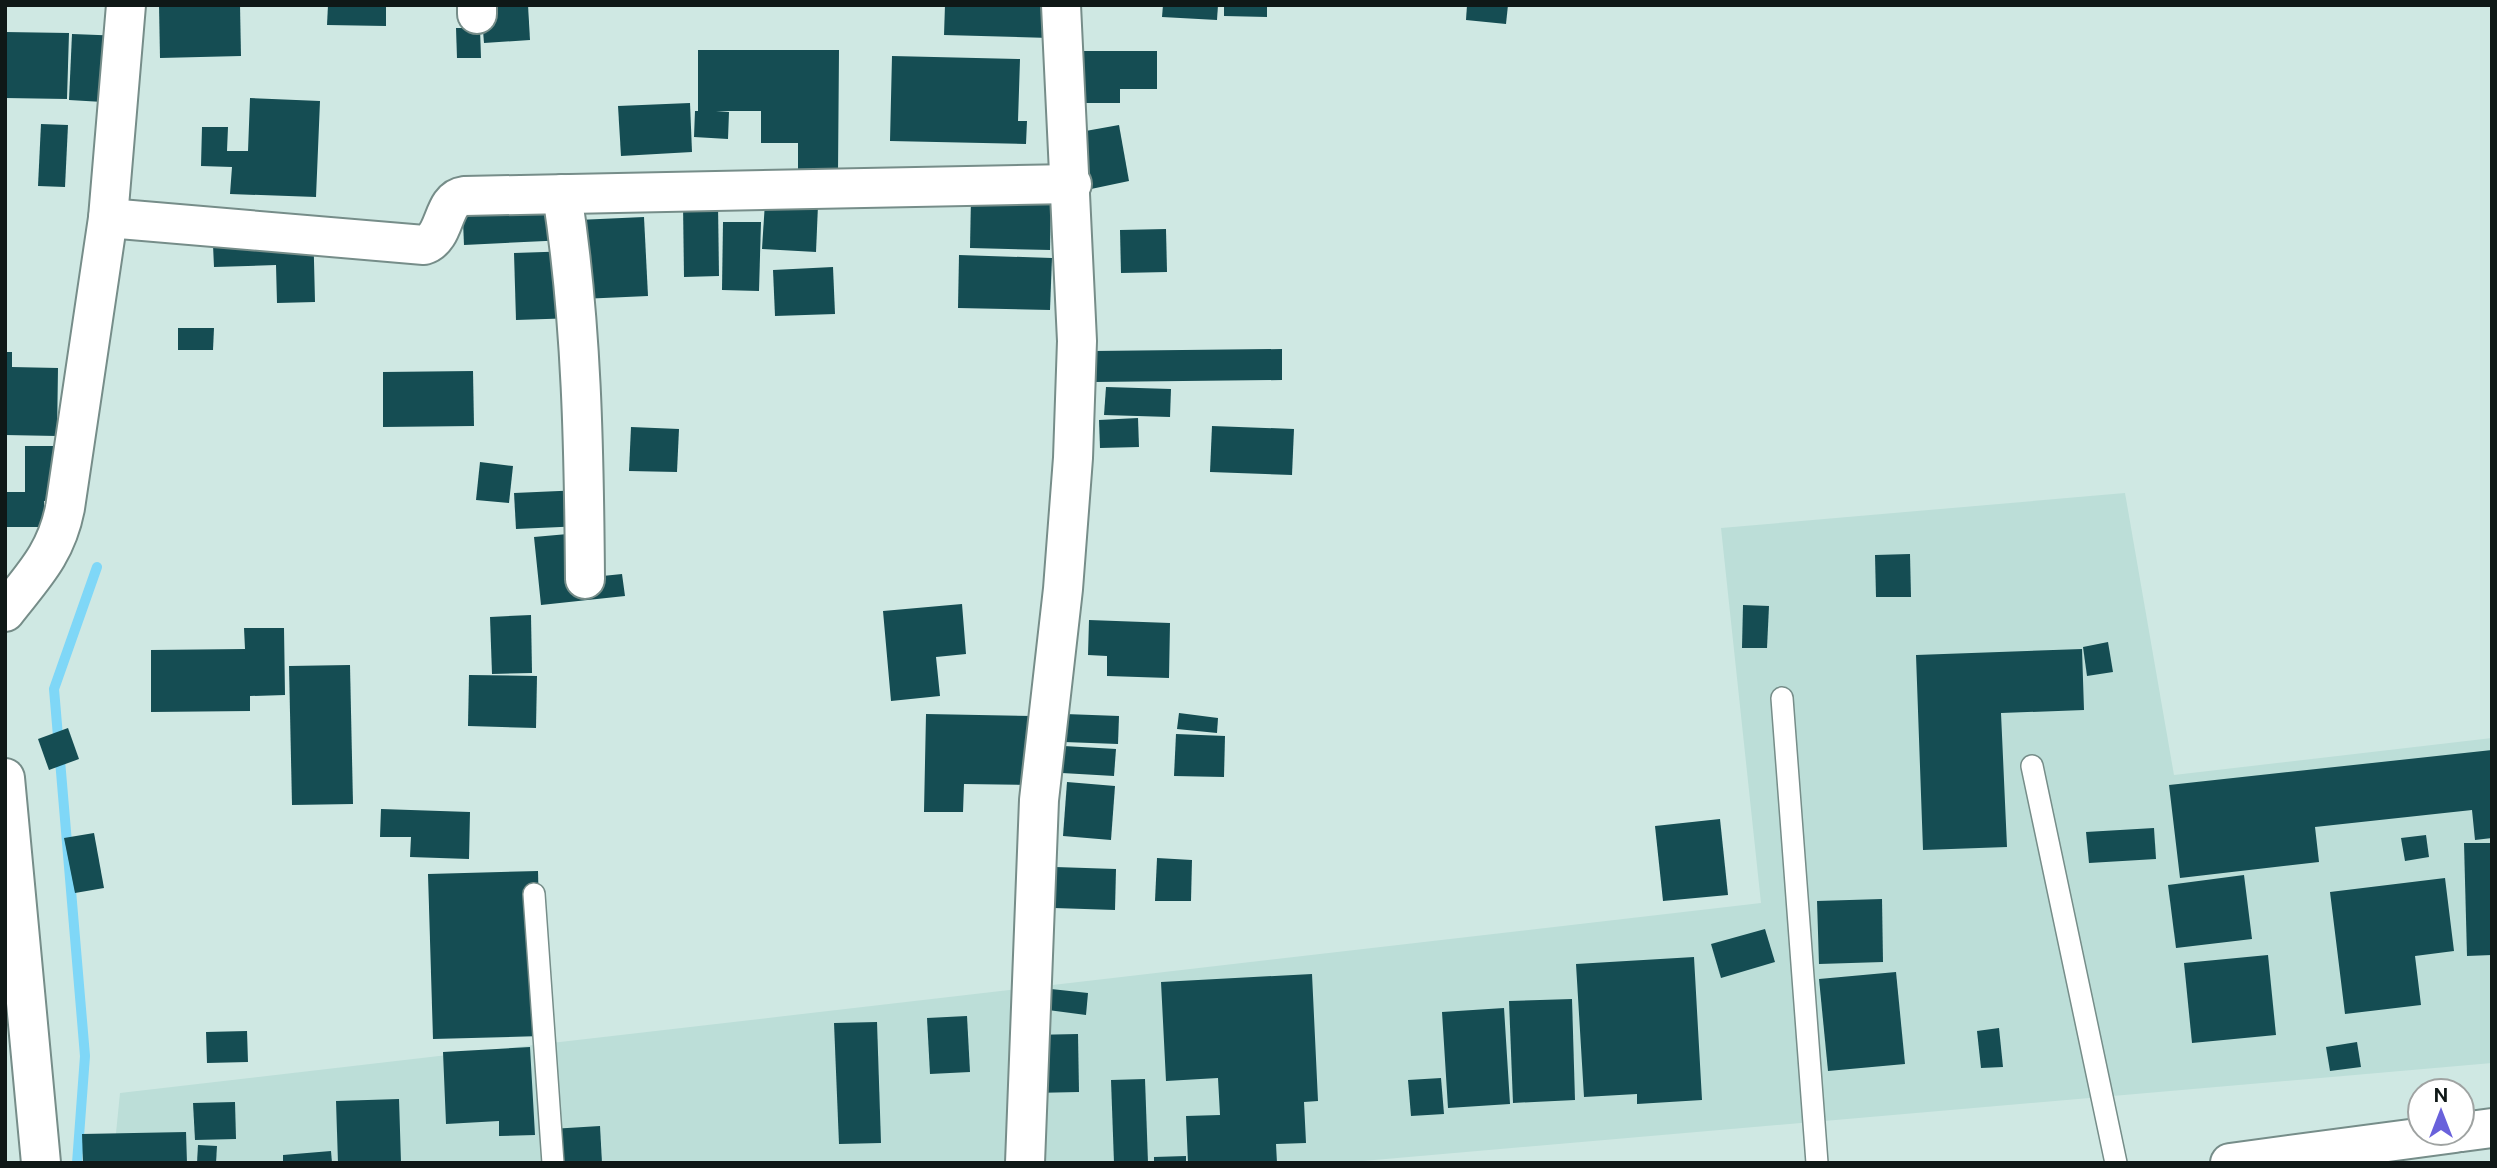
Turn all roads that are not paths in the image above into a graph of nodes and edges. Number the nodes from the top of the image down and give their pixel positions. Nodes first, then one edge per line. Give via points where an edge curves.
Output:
1 (126, 5) edge
2 (1061, 5) edge
3 (1072, 184) junction
4 (562, 194) junction
5 (108, 218) junction
6 (585, 579) dead end
7 (5, 612) edge
8 (1782, 698) dead end
9 (2032, 766) dead end
10 (5, 778) edge
11 (534, 894) dead end
12 (2406, 1140) edge
13 (41, 1163) edge
14 (553, 1163) edge
15 (1025, 1163) edge
16 (1817, 1163) edge
17 (2116, 1163) edge
18 (2230, 1163) edge

1 - 5 street
2 - 3 street
3 - 4 street
3 - 15 street via 1077,341 1073,458 1038,800
4 - 5 street via 458,197 436,238 424,245
4 - 6 street via 583,395
5 - 7 street via 60,536
8 - 16 lane
9 - 17 lane
10 - 13 street
11 - 14 lane
12 - 18 street

